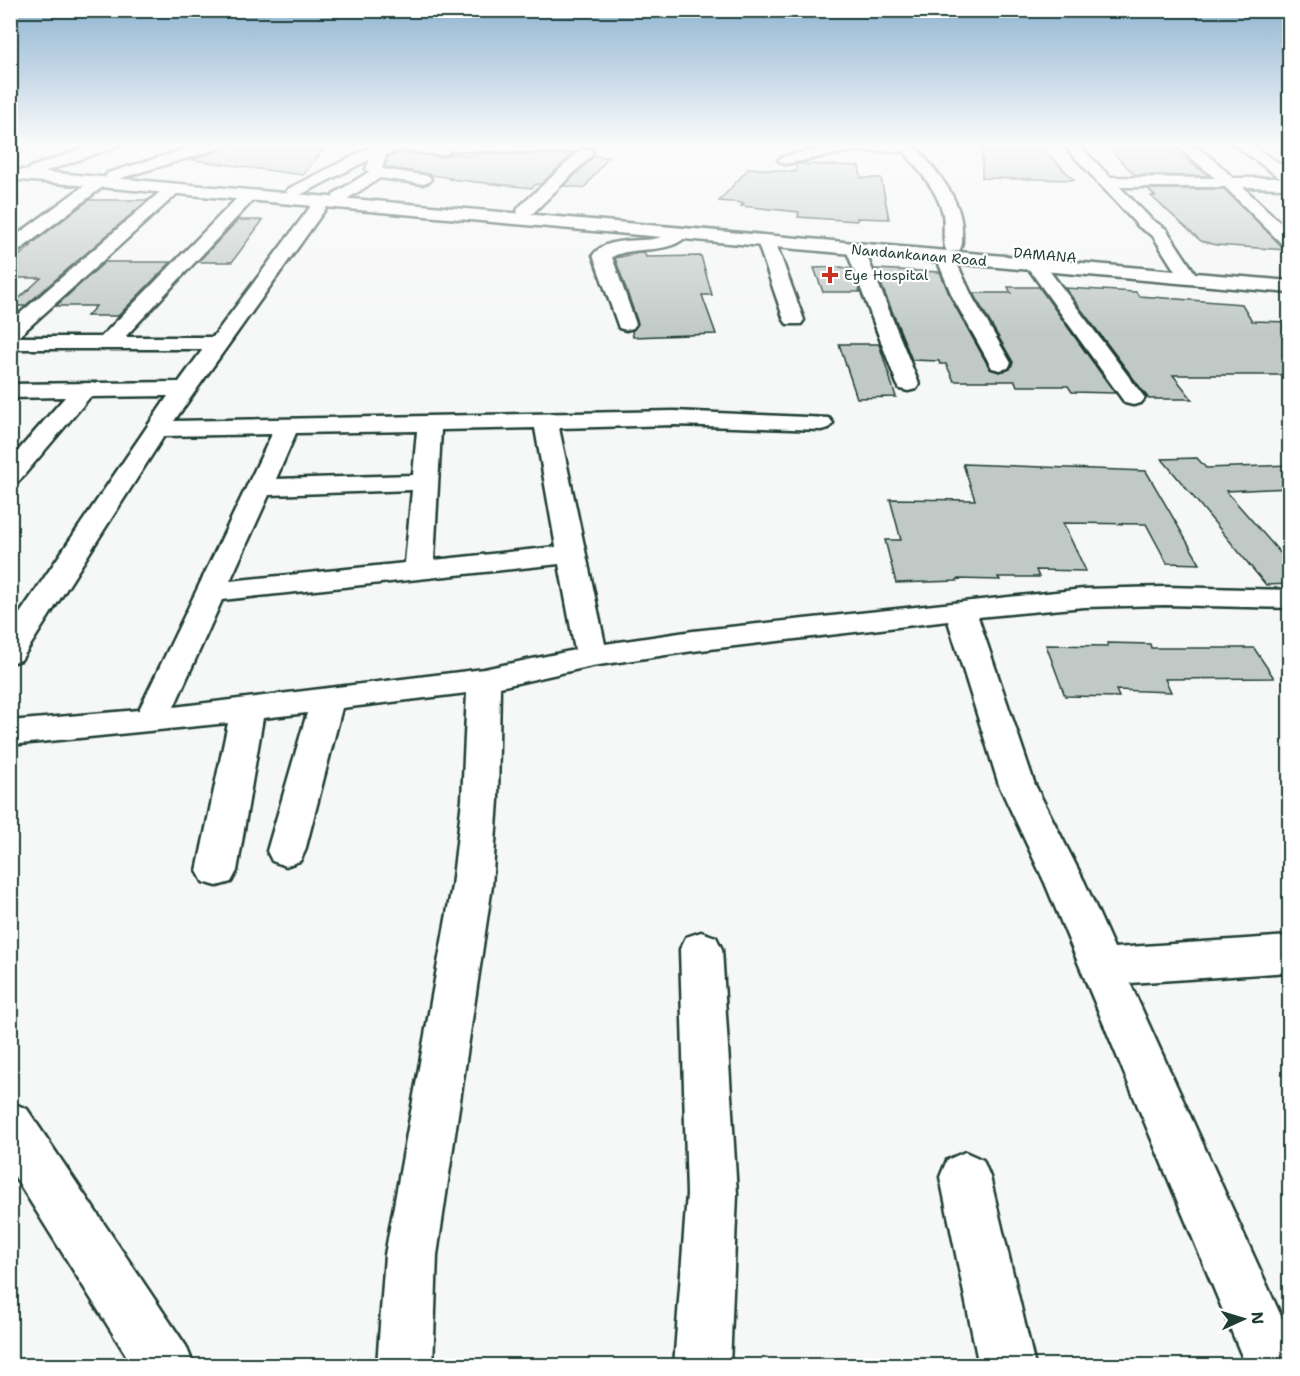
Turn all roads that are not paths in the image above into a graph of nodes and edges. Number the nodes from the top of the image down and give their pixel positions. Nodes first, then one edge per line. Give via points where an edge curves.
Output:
1 (67, 207) edge
2 (152, 207) edge
3 (237, 207) edge
4 (326, 207) edge
5 (416, 207) edge
6 (454, 207) edge
7 (529, 207) edge
8 (950, 207) edge
9 (1129, 207) edge
10 (1253, 207) edge
11 (525, 212) junction
12 (1265, 219) junction
13 (1290, 219) edge
14 (680, 233) junction
15 (1290, 241) edge
16 (766, 242) junction
17 (1150, 248) junction
18 (10, 249) edge
19 (855, 249) junction
20 (949, 252) junction
21 (1108, 260) junction
22 (1035, 265) junction
23 (1191, 265) junction
24 (1160, 270) junction
25 (1290, 277) edge
26 (1290, 286) edge
27 (794, 320) dead end
28 (627, 324) dead end
29 (10, 333) edge
30 (10, 343) edge
31 (107, 343) junction
32 (212, 352) junction
33 (10, 362) edge
34 (1000, 363) dead end
35 (908, 384) dead end
36 (185, 389) junction
37 (10, 390) edge
38 (84, 390) junction
39 (1133, 398) dead end
40 (545, 420) junction
41 (430, 422) junction
42 (820, 423) dead end
43 (288, 425) junction
44 (156, 429) junction
45 (10, 444) edge
46 (38, 444) junction
47 (10, 476) edge
48 (426, 482) junction
49 (260, 487) junction
50 (571, 554) junction
51 (419, 570) junction
52 (211, 592) junction
53 (1285, 604) edge
54 (960, 610) junction
55 (10, 653) edge
56 (592, 656) junction
57 (484, 680) junction
58 (328, 699) junction
59 (248, 709) junction
60 (151, 720) junction
61 (10, 733) edge
62 (286, 851) dead end
63 (217, 871) dead end
64 (702, 948) dead end
65 (1290, 954) edge
66 (1100, 967) junction
67 (10, 1125) edge
68 (964, 1177) dead end
69 (166, 1365) edge
70 (405, 1365) edge
71 (702, 1365) edge
72 (1007, 1365) edge
73 (1274, 1365) edge

1 - 18 street
2 - 29 street
3 - 31 street
4 - 32 street
5 - 14 street, Nandankanan Road
6 - 11 street, DAMANA
7 - 11 street
8 - 20 street via 954,220
9 - 17 street via 1145,223
10 - 12 street
11 - 20 street, DAMANA
12 - 13 street
12 - 15 street
14 - 16 street, Nandankanan Road
14 - 28 street via 667,243 625,245 602,255
16 - 19 street, Nandankanan Road
16 - 27 street
17 - 21 street
17 - 23 street
17 - 24 street
19 - 20 street, Nandankanan Road
19 - 35 street
20 - 21 street, DAMANA
20 - 22 street, Nandankanan Road
20 - 34 street via 963,298
21 - 24 street, DAMANA
22 - 24 street, Nandankanan Road
22 - 39 street
23 - 24 street, Nandankanan Road
23 - 25 street
23 - 26 street, Nandankanan Road
30 - 31 street
31 - 32 street
32 - 33 street
32 - 36 street
36 - 38 street
36 - 44 street
37 - 38 street
38 - 46 street
40 - 41 street
40 - 42 street via 710,418
40 - 50 street
41 - 43 street
41 - 48 street
43 - 44 street
43 - 49 street
44 - 55 street
45 - 46 street
46 - 47 street
48 - 49 street
48 - 51 street
49 - 52 street
50 - 51 street
50 - 56 street
51 - 52 street
52 - 60 street
53 - 54 street via 1166,596 1083,598
54 - 56 street
54 - 66 street via 1017,785
56 - 57 street
57 - 58 street
57 - 70 street via 472,886 411,1255
58 - 59 street
58 - 62 street
59 - 60 street
59 - 63 street
60 - 61 street
64 - 71 street via 712,1194
65 - 66 street
66 - 73 street
67 - 69 street
68 - 72 street

